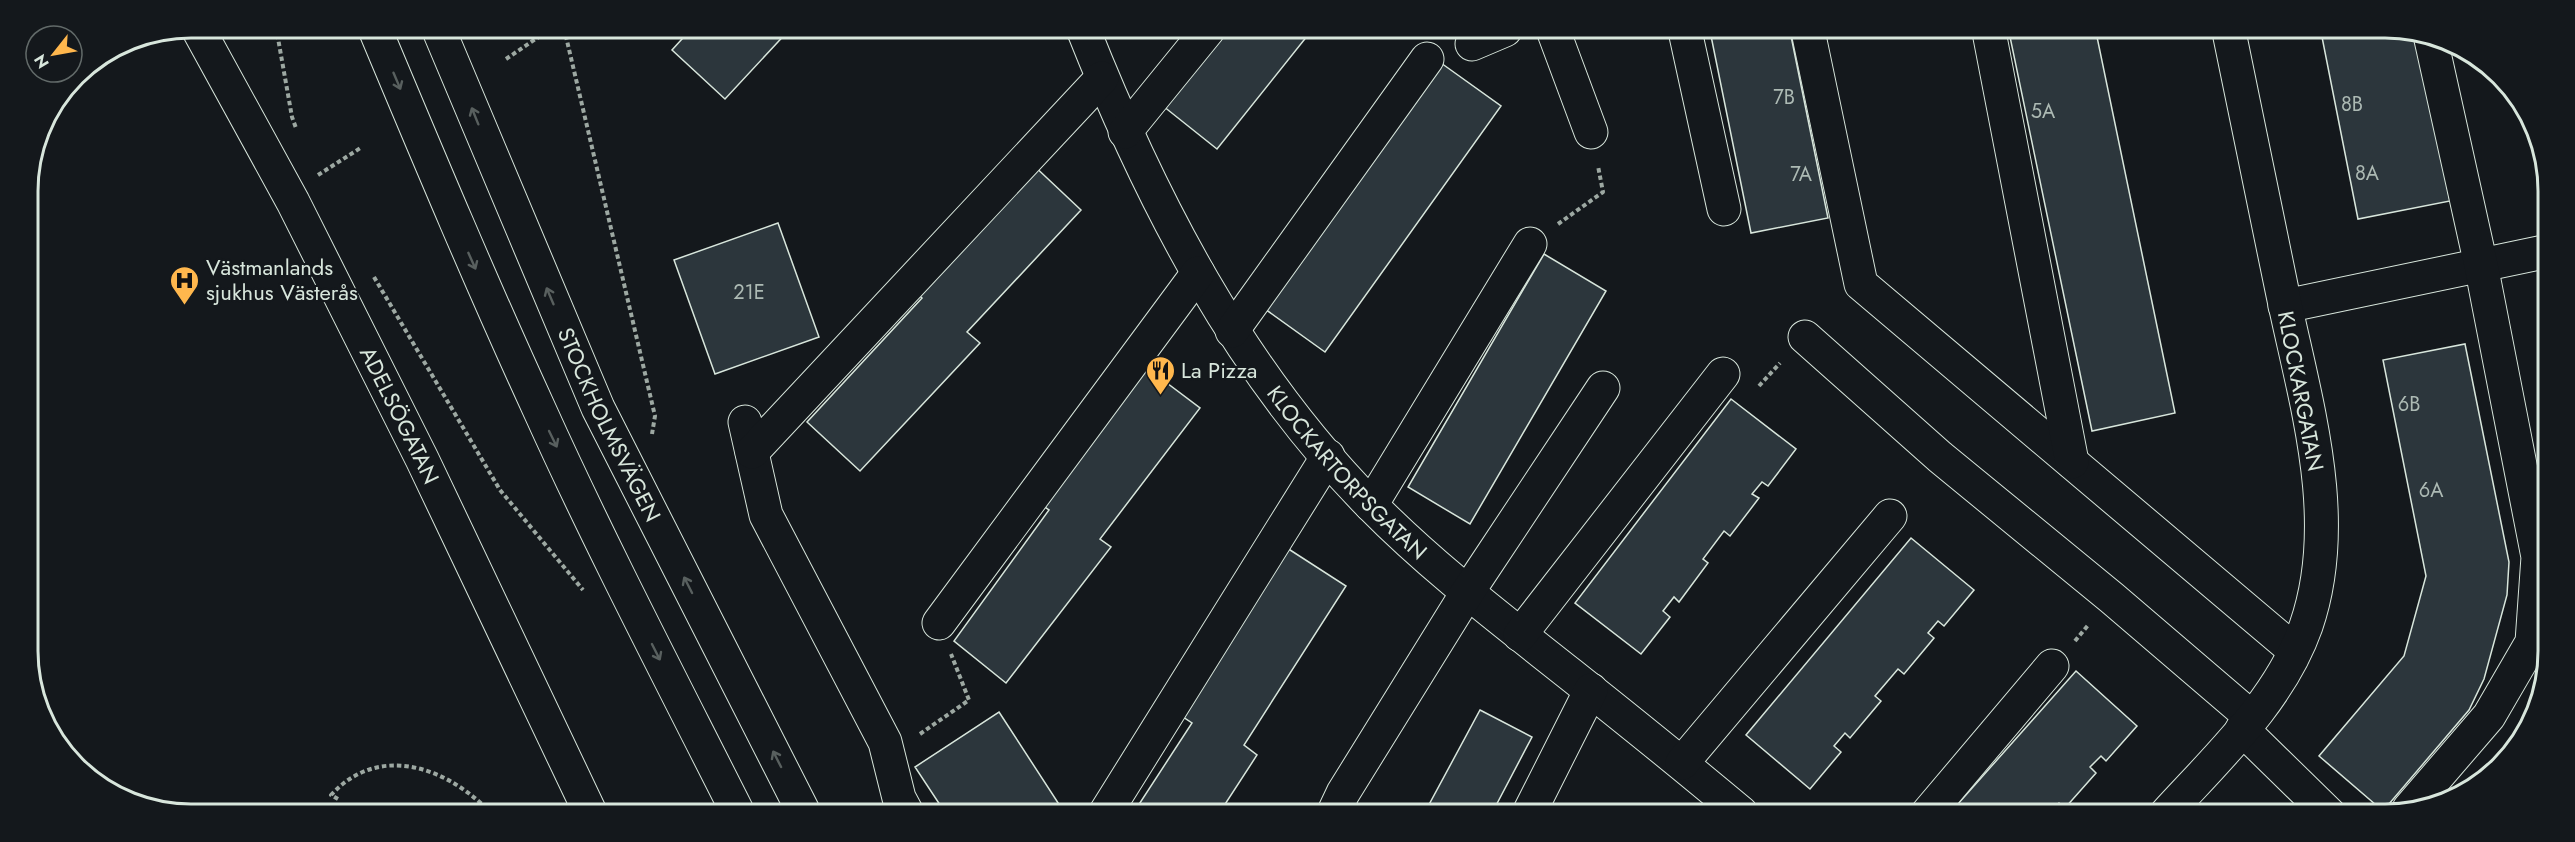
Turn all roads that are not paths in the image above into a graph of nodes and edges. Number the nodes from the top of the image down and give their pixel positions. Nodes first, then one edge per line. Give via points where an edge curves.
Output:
1 (203, 38) edge
2 (379, 38) edge
3 (442, 38) edge
4 (1086, 38) edge
5 (1201, 38) edge
6 (1486, 38) edge
7 (1556, 38) edge
8 (1687, 38) edge
9 (1809, 38) edge
10 (1990, 38) edge
11 (2230, 38) edge
12 (1472, 44) dead end
13 (2432, 46) edge
14 (1427, 59) dead end
15 (1102, 78) junction
16 (1125, 132) junction
17 (1591, 132) road end
18 (1724, 208) dead end
19 (1530, 244) road end
20 (2538, 253) edge
21 (2481, 266) junction
22 (1198, 273) junction
23 (2286, 306) junction
24 (1232, 332) junction
25 (1804, 337) road end
26 (1723, 374) road end
27 (1603, 388) dead end
28 (1328, 456) junction
29 (2072, 462) junction
30 (1371, 505) junction
31 (1890, 516) dead end
32 (2538, 557) edge
33 (2538, 557) edge
34 (1467, 593) junction
35 (939, 623) road end
36 (1520, 635) junction
37 (2295, 651) junction
38 (2052, 666) road end
39 (1591, 690) junction
40 (2246, 723) junction
41 (1682, 763) junction
42 (2415, 802) edge
43 (586, 804) edge
44 (733, 804) edge
45 (799, 804) edge
46 (902, 804) edge
47 (1111, 804) edge
48 (1338, 804) edge
49 (1534, 804) edge
50 (1730, 804) edge
51 (1936, 804) edge
52 (2175, 804) edge
53 (2322, 804) edge

1 - 43 street, ADELSÖGATAN via 293,202 417,448
2 -> 44 street via 540,413
45 -> 3 street, STOCKHOLMSVÄGEN via 598,408
4 - 15 street, KLOCKARTORPSGATAN
5 - 16 street
6 - 12 street
7 - 17 street
8 - 18 street
9 - 29 street via 1861,284
10 - 29 street
11 - 23 street, KLOCKARGATAN
13 - 21 street
14 - 24 street
15 - 16 street, KLOCKARTORPSGATAN
15 - 46 street via 748,437 766,515 885,742
16 - 22 street, KLOCKARTORPSGATAN
19 - 30 street
20 - 21 street
21 - 23 street
21 - 32 street
22 - 24 street, KLOCKARTORPSGATAN
22 - 35 street
23 - 37 street, KLOCKARGATAN via 2316,451 2321,525 2320,572
24 - 28 street, KLOCKARTORPSGATAN via 1297,422
25 - 40 street via 1940,457 2112,598
26 - 36 street
27 - 34 street
28 - 30 street, KLOCKARTORPSGATAN
28 - 47 street
29 - 37 street
30 - 34 street, KLOCKARTORPSGATAN
31 - 41 street
33 - 42 street via 2532,642 2489,716
34 - 36 street, KLOCKARTORPSGATAN
34 - 48 street
36 - 39 street, KLOCKARTORPSGATAN
37 - 40 street, KLOCKARGATAN via 2279,684
38 - 51 street
39 - 41 street, KLOCKARTORPSGATAN
39 - 49 street
40 - 52 street, KLOCKARGATAN
40 - 53 street
41 - 50 street, KLOCKARTORPSGATAN

